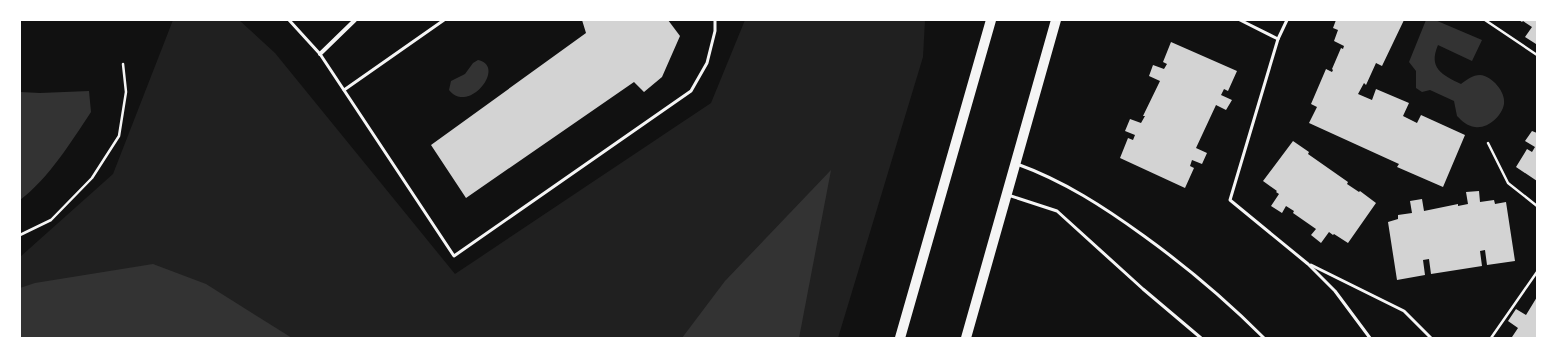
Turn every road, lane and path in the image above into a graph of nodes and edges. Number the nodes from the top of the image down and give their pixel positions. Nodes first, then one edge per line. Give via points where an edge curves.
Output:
1 (289, 20) edge
2 (355, 20) edge
3 (444, 20) edge
4 (715, 20) edge
5 (991, 20) edge
6 (1056, 20) edge
7 (1240, 20) edge
8 (1287, 20) edge
9 (1485, 20) edge
10 (1278, 39) junction
11 (320, 54) junction
12 (1537, 55) edge
13 (123, 64) dead end
14 (344, 90) junction
15 (1488, 143) dead end
16 (1015, 164) junction
17 (1007, 195) junction
18 (1537, 206) edge
19 (20, 235) edge
20 (1308, 264) junction
21 (1537, 272) edge
22 (900, 338) edge
23 (966, 338) edge
24 (1201, 338) edge
25 (1264, 338) edge
26 (1370, 338) edge
27 (1431, 338) edge
28 (1491, 338) edge

1 - 11 lane
2 - 11 street
3 - 14 lane
4 - 14 lane via 707,64 691,91 454,256
5 - 22 main road
6 - 16 main road
7 - 10 lane
8 - 10 lane
9 - 12 path
10 - 20 lane via 1230,200
11 - 14 lane
13 - 19 path via 126,92 119,136 92,178 51,220
15 - 18 path via 1508,183
16 - 17 main road
16 - 25 lane via 1042,173 1072,188 1114,215 1177,260 1233,307
17 - 23 main road
17 - 24 lane via 1057,211
20 - 26 lane via 1336,291
20 - 27 lane via 1404,312
21 - 28 path

